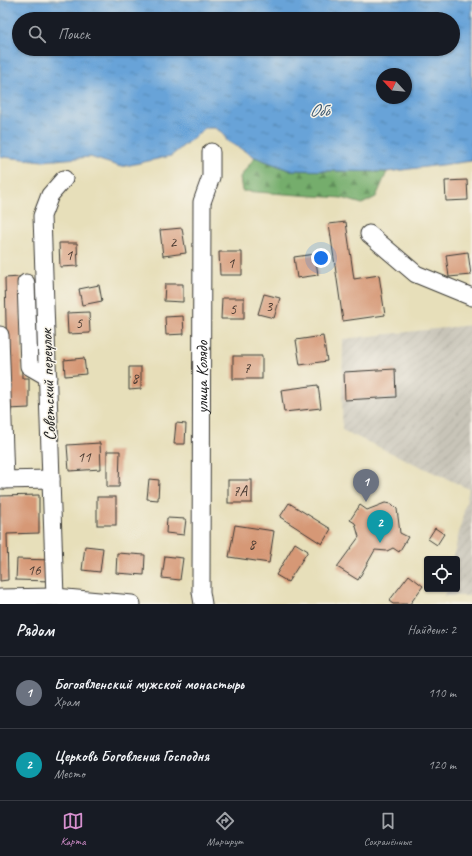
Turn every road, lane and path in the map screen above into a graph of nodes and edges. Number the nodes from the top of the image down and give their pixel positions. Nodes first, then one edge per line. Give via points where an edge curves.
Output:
1 (211, 152) dead end
2 (64, 179) dead end
3 (369, 234) dead end
4 (26, 283) dead end
5 (472, 297) edge
6 (0, 335) edge
7 (48, 377) junction
8 (51, 479) junction
9 (2, 480) edge
10 (55, 597) junction
11 (1, 600) edge
12 (132, 604) edge
13 (203, 604) edge

1 - 13 street, улица Колядо via 211,178 202,202
2 - 7 street, Советский переулок via 50,195 42,216
3 - 5 street via 416,274
4 - 7 street via 29,366
6 - 9 street
7 - 8 street, Советский переулок
8 - 9 street
8 - 10 street, Советский переулок
10 - 11 street
10 - 12 street

